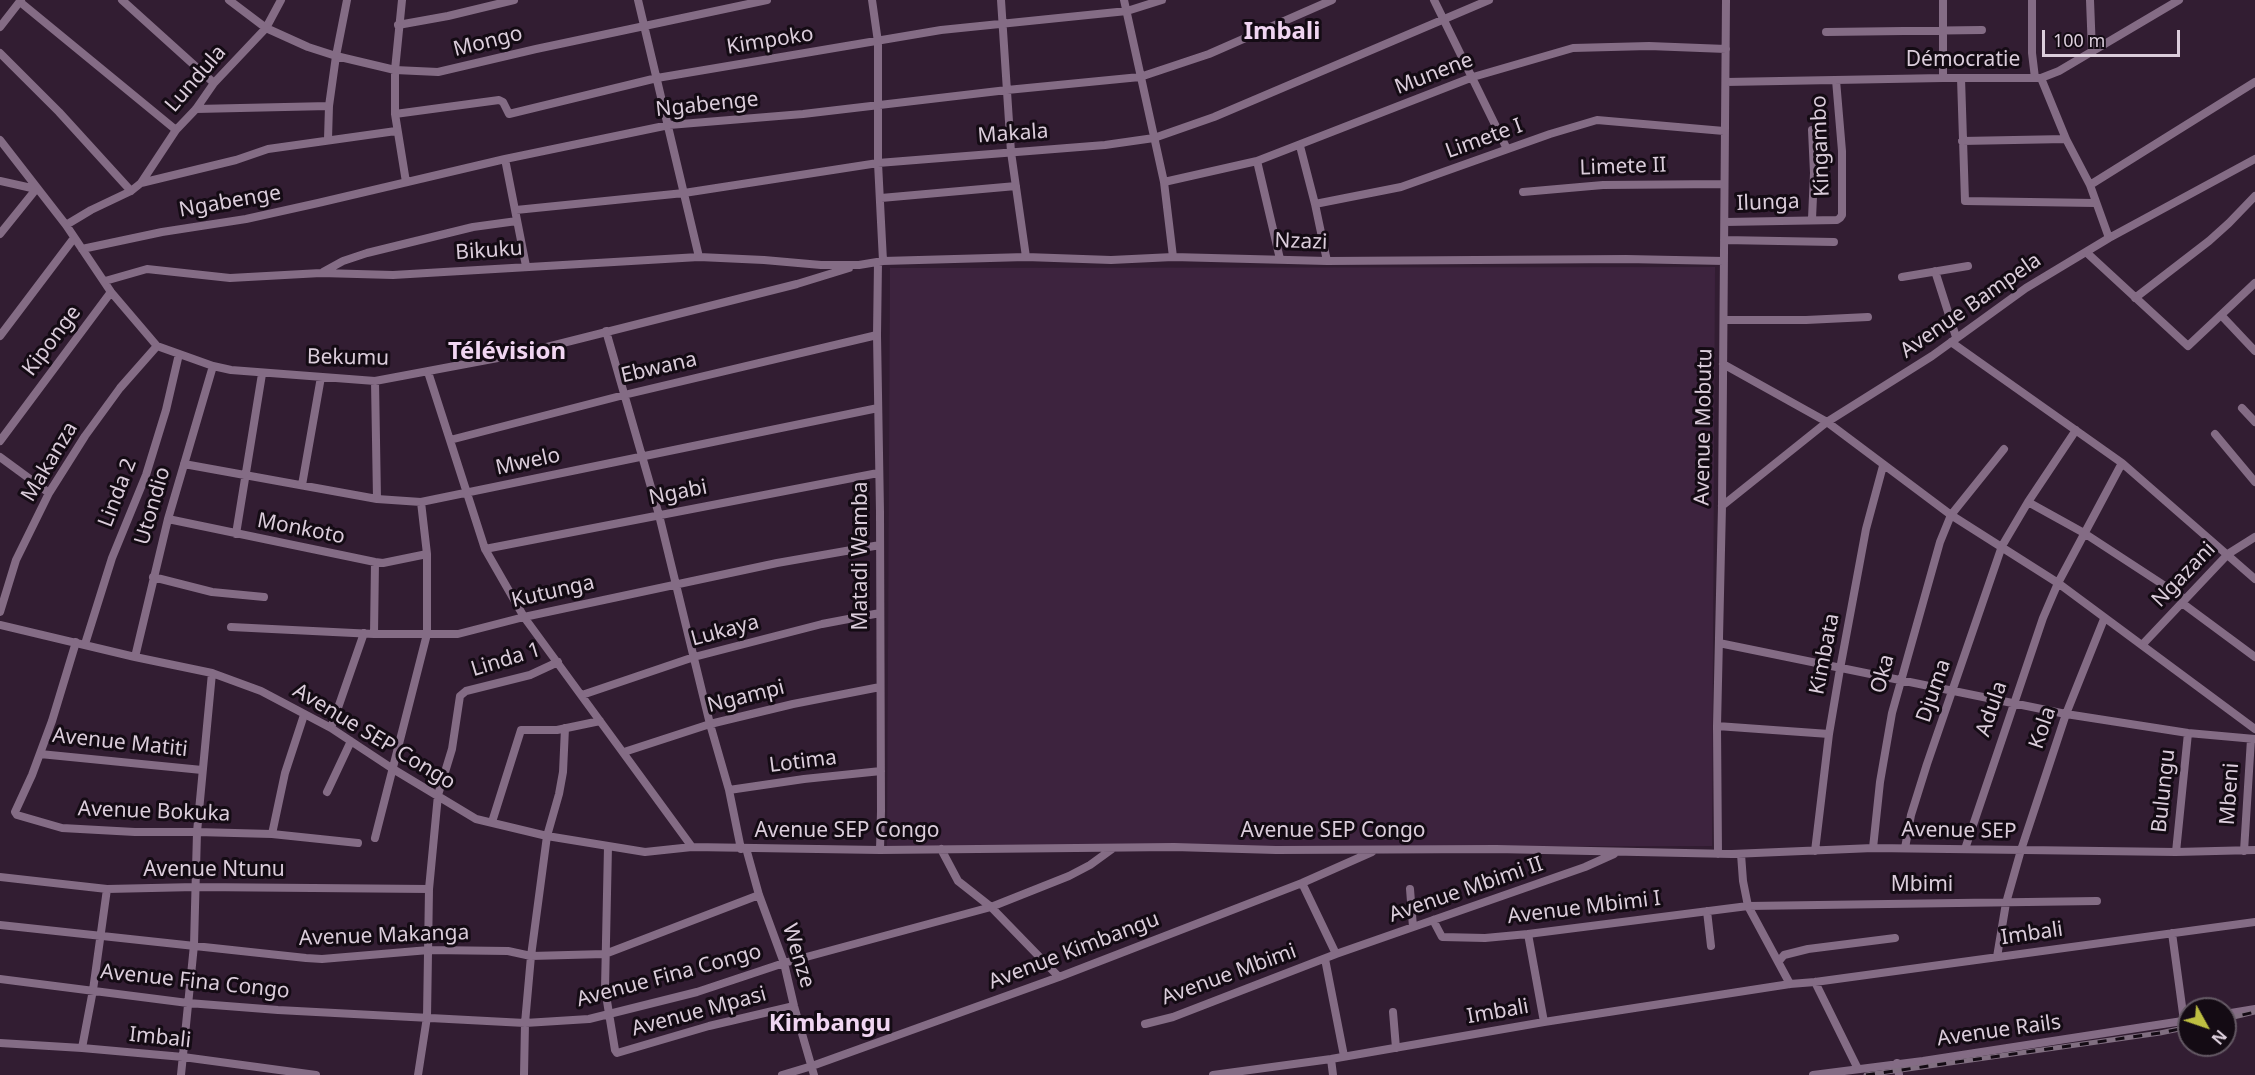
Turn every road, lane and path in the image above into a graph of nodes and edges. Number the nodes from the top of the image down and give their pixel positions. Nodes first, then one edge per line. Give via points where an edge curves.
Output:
1 (122, 0) edge
2 (229, 0) edge
3 (281, 0) edge
4 (347, 0) edge
5 (402, 0) edge
6 (514, 0) edge
7 (638, 0) edge
8 (767, 0) edge
9 (872, 0) edge
10 (1001, 0) edge
11 (1124, 0) edge
12 (1162, 0) edge
13 (1332, 0) edge
14 (1434, 0) edge
15 (1489, 0) edge
16 (1726, 0) edge
17 (1943, 0) edge
18 (2032, 0) edge
19 (2090, 0) edge
20 (2178, 0) edge
21 (20, 1) edge
22 (1127, 11) junction
23 (1444, 19) junction
24 (1003, 24) junction
25 (398, 25) junction
26 (644, 26) junction
27 (0, 27) edge
28 (266, 28) junction
29 (1943, 29) junction
30 (1982, 30) dead end
31 (1827, 32) dead end
32 (878, 42) junction
33 (1726, 49) junction
34 (2092, 51) junction
35 (0, 53) edge
36 (336, 56) junction
37 (395, 70) junction
38 (1140, 76) junction
39 (657, 78) junction
40 (1473, 78) junction
41 (1943, 78) junction
42 (1961, 78) junction
43 (2038, 78) junction
44 (1836, 80) junction
45 (2255, 81) edge
46 (1726, 82) junction
47 (214, 83) junction
48 (1007, 90) junction
49 (878, 104) junction
50 (329, 106) junction
51 (196, 109) junction
52 (395, 114) junction
53 (669, 125) junction
54 (176, 130) junction
55 (1812, 130) dead end
56 (396, 131) junction
57 (1724, 131) junction
58 (1154, 138) junction
59 (2066, 139) junction
60 (0, 140) edge
61 (328, 140) junction
62 (1962, 141) junction
63 (1300, 146) junction
64 (1507, 149) junction
65 (1011, 152) junction
66 (505, 159) junction
67 (2255, 159) edge
68 (1257, 161) junction
69 (878, 163) junction
70 (0, 181) edge
71 (406, 182) junction
72 (1164, 182) junction
73 (141, 183) junction
74 (1724, 184) junction
75 (2090, 185) junction
76 (1016, 186) junction
77 (37, 189) junction
78 (131, 191) junction
79 (1523, 192) dead end
80 (684, 193) junction
81 (2255, 196) edge
82 (881, 198) junction
83 (2095, 203) junction
84 (1316, 204) junction
85 (516, 210) junction
86 (1812, 219) junction
87 (517, 221) junction
88 (1725, 222) junction
89 (66, 225) junction
90 (0, 232) edge
91 (74, 238) junction
92 (2109, 238) junction
93 (1724, 240) junction
94 (1834, 242) dead end
95 (82, 249) junction
96 (2086, 252) junction
97 (699, 257) junction
98 (1026, 257) junction
99 (1173, 257) junction
100 (1280, 258) junction
101 (1327, 261) junction
102 (1724, 261) junction
103 (880, 262) junction
104 (859, 265) junction
105 (526, 266) junction
106 (1968, 266) dead end
107 (1935, 271) junction
108 (321, 273) junction
109 (1902, 277) dead end
110 (105, 281) junction
111 (2255, 283) edge
112 (111, 292) junction
113 (2135, 298) junction
114 (2221, 315) junction
115 (1868, 317) dead end
116 (1724, 320) junction
117 (606, 331) junction
118 (0, 336) edge
119 (877, 336) junction
120 (1954, 339) junction
121 (157, 346) junction
122 (2255, 351) edge
123 (179, 354) junction
124 (1723, 364) junction
125 (213, 366) junction
126 (428, 372) junction
127 (262, 374) junction
128 (321, 377) junction
129 (375, 381) junction
130 (624, 395) junction
131 (878, 408) junction
132 (2242, 408) dead end
133 (1827, 422) junction
134 (2255, 422) edge
135 (2076, 430) junction
136 (2215, 434) dead end
137 (450, 440) junction
138 (0, 441) edge
139 (2004, 449) dead end
140 (641, 456) junction
141 (0, 457) edge
142 (2122, 463) junction
143 (184, 464) junction
144 (1883, 466) junction
145 (878, 473) junction
146 (245, 474) junction
147 (2255, 482) edge
148 (302, 484) junction
149 (49, 493) junction
150 (466, 494) junction
151 (377, 499) junction
152 (421, 502) junction
153 (2028, 502) junction
154 (1722, 506) junction
155 (659, 515) junction
156 (1951, 515) junction
157 (168, 519) junction
158 (2084, 532) junction
159 (236, 534) junction
160 (2255, 537) edge
161 (880, 545) junction
162 (2002, 546) junction
163 (485, 549) junction
164 (427, 554) junction
165 (2228, 554) junction
166 (375, 562) junction
167 (153, 577) junction
168 (2255, 579) edge
169 (2058, 583) junction
170 (677, 584) junction
171 (264, 597) dead end
172 (2184, 601) junction
173 (0, 612) edge
174 (880, 613) junction
175 (524, 617) junction
176 (2104, 619) junction
177 (0, 625) edge
178 (231, 627) dead end
179 (364, 633) junction
180 (375, 634) junction
181 (427, 634) junction
182 (80, 643) junction
183 (1719, 643) junction
184 (2143, 644) junction
185 (135, 657) junction
186 (694, 657) junction
187 (2255, 657) edge
188 (558, 663) junction
189 (1840, 669) junction
190 (212, 673) junction
191 (1900, 682) junction
192 (880, 687) junction
193 (1953, 692) junction
194 (582, 695) junction
195 (2013, 702) junction
196 (2066, 714) junction
197 (304, 715) junction
198 (600, 721) junction
199 (710, 724) junction
200 (1717, 726) junction
201 (331, 728) junction
202 (565, 728) junction
203 (2255, 729) edge
204 (2188, 733) junction
205 (1829, 734) junction
206 (2253, 739) edge
207 (351, 741) junction
208 (624, 752) junction
209 (40, 754) junction
210 (393, 769) junction
211 (202, 770) junction
212 (881, 771) junction
213 (729, 790) junction
214 (327, 792) dead end
215 (438, 795) junction
216 (492, 822) junction
217 (197, 831) junction
218 (272, 834) junction
219 (547, 836) junction
220 (375, 838) dead end
221 (358, 843) dead end
222 (608, 846) junction
223 (692, 847) junction
224 (743, 848) junction
225 (1873, 848) junction
226 (1905, 848) junction
227 (941, 849) junction
228 (1112, 849) junction
229 (1965, 849) junction
230 (880, 850) junction
231 (1815, 850) junction
232 (2021, 850) junction
233 (2255, 850) edge
234 (1376, 851) junction
235 (2244, 851) junction
236 (1618, 852) junction
237 (2176, 852) junction
238 (1718, 854) junction
239 (1741, 854) junction
240 (0, 877) edge
241 (1302, 883) junction
242 (196, 887) junction
243 (107, 889) junction
244 (429, 889) junction
245 (1410, 889) dead end
246 (759, 895) junction
247 (2097, 901) dead end
248 (2006, 903) junction
249 (1748, 906) junction
250 (991, 907) junction
251 (1707, 911) junction
252 (1433, 920) junction
253 (2255, 922) edge
254 (0, 925) edge
255 (1413, 927) junction
256 (2172, 933) junction
257 (1528, 934) junction
258 (101, 935) junction
259 (1895, 938) dead end
260 (194, 945) junction
261 (1711, 946) dead end
262 (429, 950) junction
263 (605, 954) junction
264 (1336, 954) junction
265 (531, 956) junction
266 (1997, 957) junction
267 (1325, 959) junction
268 (1779, 961) junction
269 (784, 963) junction
270 (1059, 977) junction
271 (0, 979) edge
272 (1815, 982) junction
273 (1790, 984) junction
274 (93, 990) junction
275 (2182, 997) edge
276 (188, 1003) junction
277 (794, 1006) junction
278 (2255, 1009) edge
279 (1393, 1012) dead end
280 (2237, 1012) edge
281 (609, 1015) junction
282 (427, 1017) junction
283 (2177, 1021) edge
284 (1544, 1022) junction
285 (525, 1023) junction
286 (1145, 1024) dead end
287 (0, 1043) edge
288 (82, 1048) junction
289 (1396, 1048) junction
290 (1344, 1056) junction
291 (183, 1058) junction
292 (1331, 1059) junction
293 (1897, 1063) junction
294 (813, 1071) edge
295 (1854, 1071) edge
296 (1828, 1074) edge
297 (181, 1075) edge
298 (316, 1075) edge
299 (418, 1075) edge
300 (524, 1075) edge
301 (782, 1075) edge
302 (1213, 1075) edge
303 (1333, 1075) edge
304 (1813, 1075) edge
305 (1899, 1075) edge

1 - 47 street
2 - 28 street, Mongo
3 - 28 street, Lundula
4 - 36 street
5 - 25 street
6 - 25 street
7 - 26 street
8 - 26 street, Mongo
9 - 32 street, Matadi Wamba
10 - 24 street
11 - 22 street
12 - 22 street, Kimpoko
13 - 38 street, Ngabenge via 1209,54
14 - 23 street
15 - 23 street, Makala
16 - 33 street, Avenue Mobutu
17 - 29 street
18 - 43 street via 2032,53
19 - 34 street
20 - 34 street, Démocratie
21 - 27 street
21 - 54 street
22 - 24 street, Kimpoko
22 - 38 street
23 - 40 street
23 - 58 street, Makala via 1214,117
24 - 32 street, Kimpoko
24 - 48 street
25 - 37 street
26 - 37 street, Mongo via 447,72
26 - 39 street
28 - 36 street, Mongo
28 - 47 street, Lundula
29 - 30 street
29 - 31 street
29 - 41 street
32 - 39 street, Kimpoko
32 - 49 street, Matadi Wamba
33 - 40 street, Munene via 1579,47
33 - 46 street, Avenue Mobutu
34 - 43 street, Démocratie via 2050,76
35 - 78 street
36 - 37 street, Mongo
36 - 50 street
37 - 52 street
38 - 48 street, Ngabenge
38 - 58 street
39 - 52 street, Kimpoko via 509,114 501,100
39 - 53 street
40 - 63 street, Munene
40 - 64 street
41 - 42 street, Démocratie
41 - 44 street, Démocratie
42 - 43 street, Démocratie
42 - 62 street
43 - 59 street
44 - 46 street, Démocratie
44 - 86 street, Kingambo via 1842,215 1837,220
45 - 75 street
46 - 57 street, Avenue Mobutu
47 - 51 street, Lundula
48 - 49 street, Ngabenge
48 - 65 street
49 - 53 street, Ngabenge
49 - 69 street, Matadi Wamba
50 - 51 street
50 - 61 street
51 - 54 street, Lundula
52 - 56 street
53 - 66 street, Ngabenge
53 - 80 street
54 - 73 street, Lundula
55 - 86 street
56 - 61 street
56 - 71 street
57 - 64 street, Limete I via 1596,120
57 - 74 street, Avenue Mobutu
58 - 65 street, Makala
58 - 72 street
59 - 62 street
59 - 75 street
60 - 77 street, Bekumu
61 - 73 street via 268,149
62 - 83 street via 1965,201
63 - 68 street, Munene
63 - 84 street
64 - 84 street, Limete I via 1401,187
65 - 69 street, Makala
65 - 76 street
66 - 71 street, Ngabenge
66 - 85 street
67 - 92 street, Avenue Bampela
68 - 72 street, Munene
68 - 100 street
69 - 80 street, Makala
69 - 82 street, Matadi Wamba
70 - 77 street
71 - 95 street, Ngabenge via 246,219
72 - 99 street
73 - 78 street
74 - 79 street, Limete II via 1603,185
74 - 88 street, Avenue Mobutu
75 - 83 street
76 - 82 street
76 - 98 street
77 - 89 street, Bekumu
77 - 90 street
78 - 89 street
80 - 85 street, Makala
80 - 97 street
81 - 113 street via 2216,235
82 - 103 street, Matadi Wamba
83 - 92 street
84 - 101 street
85 - 87 street
86 - 88 street, Ilunga
87 - 105 street
87 - 108 street via 473,227 367,253
88 - 93 street, Avenue Mobutu
89 - 91 street, Bekumu
91 - 95 street, Bekumu
91 - 118 street
92 - 96 street, Avenue Bampela
93 - 94 street
93 - 102 street, Avenue Mobutu
95 - 110 street, Bekumu
96 - 113 street
96 - 120 street, Avenue Bampela via 2025,288
97 - 104 street, Bikuku
97 - 105 street, Bikuku
98 - 99 street, Nzazi
98 - 103 street, Nzazi
99 - 100 street, Nzazi
100 - 101 street, Nzazi
101 - 102 street, Nzazi
102 - 116 street, Avenue Mobutu
103 - 104 street, Bikuku
103 - 119 street, Matadi Wamba
104 - 117 street, Bekumu
105 - 108 street, Bikuku via 393,275
106 - 107 street
107 - 109 street
107 - 120 street
108 - 110 street, Bikuku via 230,278 147,269
110 - 112 street, Bekumu
111 - 114 street
112 - 121 street, Bekumu
112 - 138 street, Kiponge
113 - 114 street via 2188,346
114 - 122 street
115 - 116 street
116 - 124 street, Avenue Mobutu
117 - 126 street, Bekumu
117 - 130 street, Wenze
119 - 130 street, Ebwana
119 - 131 street, Matadi Wamba
120 - 133 street, Avenue Bampela
120 - 135 street
121 - 123 street, Bekumu
121 - 149 street, Makanza via 120,387
123 - 125 street, Bekumu
123 - 182 street, Linda 2 via 146,475
124 - 133 street
124 - 154 street, Avenue Mobutu
125 - 127 street, Bekumu
125 - 143 street, Utondio
126 - 129 street, Bekumu
126 - 137 street
127 - 128 street, Bekumu
127 - 146 street
128 - 129 street, Bekumu
128 - 148 street
129 - 151 street
130 - 137 street, Ebwana
130 - 140 street, Wenze
131 - 140 street, Mwelo
131 - 145 street, Matadi Wamba
132 - 134 street
133 - 144 street
133 - 154 street, Avenue Bampela
135 - 142 street
135 - 153 street, Djuma
136 - 147 street
137 - 150 street
139 - 156 street, Oka
140 - 150 street, Mwelo
140 - 155 street, Wenze
141 - 149 street
142 - 158 street, Adula
142 - 165 street
143 - 146 street, Mwelo
143 - 157 street, Utondio
144 - 156 street
144 - 189 street, Kimbata via 1866,529
145 - 155 street, Ngabi
145 - 161 street, Matadi Wamba
146 - 148 street, Mwelo
146 - 159 street
148 - 151 street, Mwelo
149 - 173 street, Makanza via 16,560
150 - 152 street, Mwelo
150 - 163 street
151 - 152 street, Mwelo
152 - 164 street
153 - 158 street
153 - 162 street, Djuma
154 - 183 street, Avenue Mobutu
155 - 163 street, Ngabi
155 - 170 street, Wenze
156 - 162 street
156 - 191 street, Oka via 1929,575
157 - 159 street, Monkoto
157 - 167 street, Utondio
158 - 169 street, Adula
158 - 172 street
159 - 166 street, Monkoto
160 - 165 street, Ngazani
161 - 170 street, Kutunga
161 - 174 street, Matadi Wamba
162 - 169 street
162 - 193 street, Djuma
163 - 175 street
164 - 166 street, Monkoto
164 - 181 street
165 - 168 street
165 - 172 street, Ngazani
166 - 180 street
167 - 171 street via 212,592
167 - 185 street, Utondio
169 - 176 street
169 - 195 street, Adula
170 - 175 street, Kutunga
170 - 186 street, Wenze
172 - 184 street, Ngazani
172 - 187 street
174 - 186 street, Lukaya
174 - 192 street, Matadi Wamba
175 - 181 street, Kutunga via 458,634
175 - 188 street
176 - 184 street
176 - 196 street, Kola
177 - 182 street, Avenue SEP Congo
178 - 179 street, Kutunga
179 - 180 street, Kutunga
179 - 201 street
180 - 181 street, Kutunga
181 - 210 street
182 - 185 street, Avenue SEP Congo
182 - 209 street, Avenue Matiti
183 - 189 street
183 - 200 street, Avenue Mobutu
184 - 203 street
185 - 190 street, Avenue SEP Congo
186 - 194 street, Lukaya
186 - 199 street, Wenze
188 - 194 street
188 - 215 street, Linda 1 via 530,675 462,693 452,749
189 - 191 street
189 - 205 street, Kimbata
190 - 197 street, Avenue SEP Congo via 261,691
190 - 211 street
191 - 193 street
191 - 225 street, Oka via 1884,755
192 - 199 street, Ngampi
192 - 212 street, Matadi Wamba
193 - 195 street
193 - 226 street, Djuma via 1911,815
194 - 198 street
195 - 196 street
195 - 229 street, Adula
196 - 204 street
196 - 232 street, Kola
197 - 201 street, Avenue SEP Congo
197 - 218 street via 285,773
198 - 202 street
198 - 208 street
199 - 208 street, Ngampi
199 - 213 street, Wenze
200 - 205 street
200 - 238 street, Avenue Mobutu
201 - 207 street, Avenue SEP Congo
202 - 216 street via 521,730
202 - 219 street via 560,794
204 - 206 street
204 - 237 street, Bulungu
205 - 231 street, Kimbata
206 - 235 street, Mbeni
207 - 210 street, Avenue SEP Congo
207 - 214 street
208 - 223 street
209 - 211 street, Avenue Matiti
209 - 217 street, Avenue Bokuka via 16,808 17,815 62,828
210 - 215 street, Avenue SEP Congo
210 - 220 street
211 - 217 street
212 - 213 street, Lotima
212 - 230 street, Matadi Wamba
213 - 224 street, Wenze
215 - 216 street, Avenue SEP Congo via 476,819
215 - 244 street
216 - 219 street, Avenue SEP Congo
217 - 218 street, Avenue Bokuka
217 - 242 street
218 - 221 street, Avenue Bokuka
219 - 222 street, Avenue SEP Congo
219 - 265 street
222 - 223 street, Avenue SEP Congo via 650,852
222 - 263 street
223 - 224 street, Avenue SEP Congo
224 - 230 street, Avenue SEP Congo
224 - 246 street, Wenze
225 - 226 street, Avenue SEP
225 - 231 street, Avenue SEP
226 - 229 street, Avenue SEP
227 - 228 street, Avenue SEP Congo
227 - 230 street, Avenue SEP Congo
227 - 250 street via 958,881
228 - 234 street, Avenue SEP Congo
228 - 250 street, Avenue Fina Congo via 1069,876
229 - 232 street, Avenue SEP
231 - 239 street, Avenue SEP
232 - 237 street, Avenue SEP
232 - 248 street, Kola
233 - 235 street, Avenue SEP
234 - 236 street, Avenue SEP Congo
234 - 241 street, Avenue Kimbangu
235 - 237 street, Avenue SEP
236 - 238 street, Avenue SEP Congo
236 - 252 street, Avenue Mbimi II
238 - 239 street, Avenue SEP Congo
239 - 249 street
240 - 243 street, Avenue Ntunu
241 - 264 street
241 - 270 street, Avenue Kimbangu
242 - 243 street, Avenue Ntunu
242 - 244 street, Avenue Ntunu
242 - 260 street
243 - 258 street
244 - 262 street
245 - 255 street
246 - 263 street, Avenue Makanga
246 - 269 street, Wenze
247 - 248 street, Mbimi
248 - 249 street, Mbimi
248 - 266 street, Kola
249 - 251 street, Avenue Mbimi I
249 - 268 street
250 - 269 street, Avenue Fina Congo
250 - 270 street
251 - 257 street, Avenue Mbimi I
251 - 261 street
252 - 255 street, Avenue Mbimi II
252 - 257 street, Avenue Mbimi I via 1442,937
253 - 256 street, Imbali
254 - 258 street, Avenue Makanga
255 - 264 street, Avenue Mbimi II
256 - 266 street, Imbali
256 - 275 street
257 - 284 street
258 - 260 street, Avenue Makanga
258 - 274 street
259 - 268 street via 1808,949 1784,955
260 - 262 street, Avenue Makanga via 322,959
260 - 276 street
262 - 265 street, Avenue Makanga via 508,951
262 - 282 street
263 - 265 street, Avenue Makanga
263 - 281 street
264 - 267 street, Avenue Mbimi II
265 - 285 street
266 - 272 street, Imbali
267 - 286 street, Avenue Mbimi
267 - 290 street
268 - 273 street
269 - 277 street, Wenze
269 - 281 street, Avenue Fina Congo via 697,992
270 - 294 street, Avenue Kimbangu
271 - 274 street, Avenue Fina Congo
272 - 273 street, Imbali
272 - 295 street
273 - 284 street, Imbali
274 - 276 street, Avenue Fina Congo
274 - 288 street
276 - 282 street, Avenue Fina Congo
276 - 291 street
277 - 281 street, Avenue Mpasi via 620,1053 615,1050
277 - 294 street, Wenze
278 - 280 street
279 - 289 street
281 - 285 street, Avenue Fina Congo
282 - 285 street, Avenue Fina Congo
282 - 299 street
283 - 293 street, Avenue Rails
284 - 289 street, Imbali
285 - 300 street
287 - 288 street, Imbali
288 - 291 street, Imbali
289 - 290 street, Imbali
290 - 292 street, Imbali
291 - 297 street
291 - 298 street, Imbali
292 - 302 street, Imbali
292 - 303 street
293 - 295 street, Avenue Rails
293 - 305 street
294 - 301 street, Avenue Kimbangu
295 - 296 street, Avenue Rails
296 - 304 street, Avenue Rails

